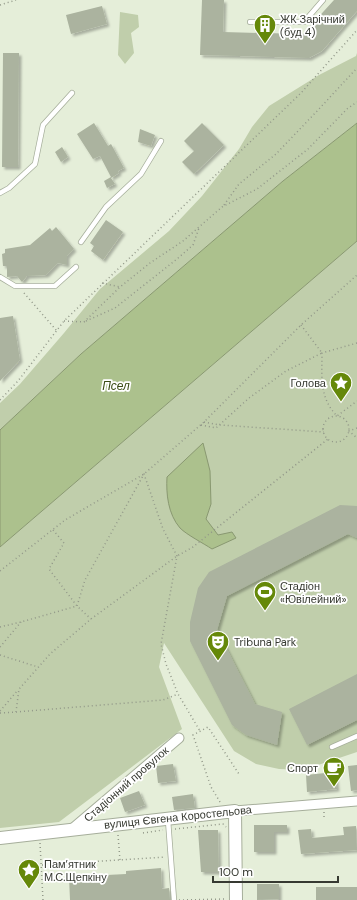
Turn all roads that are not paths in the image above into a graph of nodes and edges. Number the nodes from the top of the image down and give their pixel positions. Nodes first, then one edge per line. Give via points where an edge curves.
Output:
1 (323, 0) edge
2 (250, 22) dead end
3 (72, 93) dead end
4 (161, 141) dead end
5 (0, 193) edge
6 (81, 242) dead end
7 (76, 268) dead end
8 (0, 276) edge
9 (357, 736) edge
10 (179, 738) dead end
11 (332, 746) dead end
12 (357, 801) edge
13 (235, 811) junction
14 (169, 824) junction
15 (72, 830) junction
16 (0, 838) edge
17 (236, 899) edge
18 (174, 900) edge

1 - 2 lane via 304,22
3 - 5 lane via 44,124 35,164
4 - 6 lane via 141,174 106,207
7 - 8 lane via 55,286 15,286
9 - 11 lane
10 - 15 street, Стадіонний провулок
12 - 13 street, вулиця Євгена Коростельова
13 - 14 street, вулиця Євгена Коростельова
13 - 17 street
14 - 15 street, вулиця Євгена Коростельова
14 - 18 lane
15 - 16 street, вулиця Євгена Коростельова

